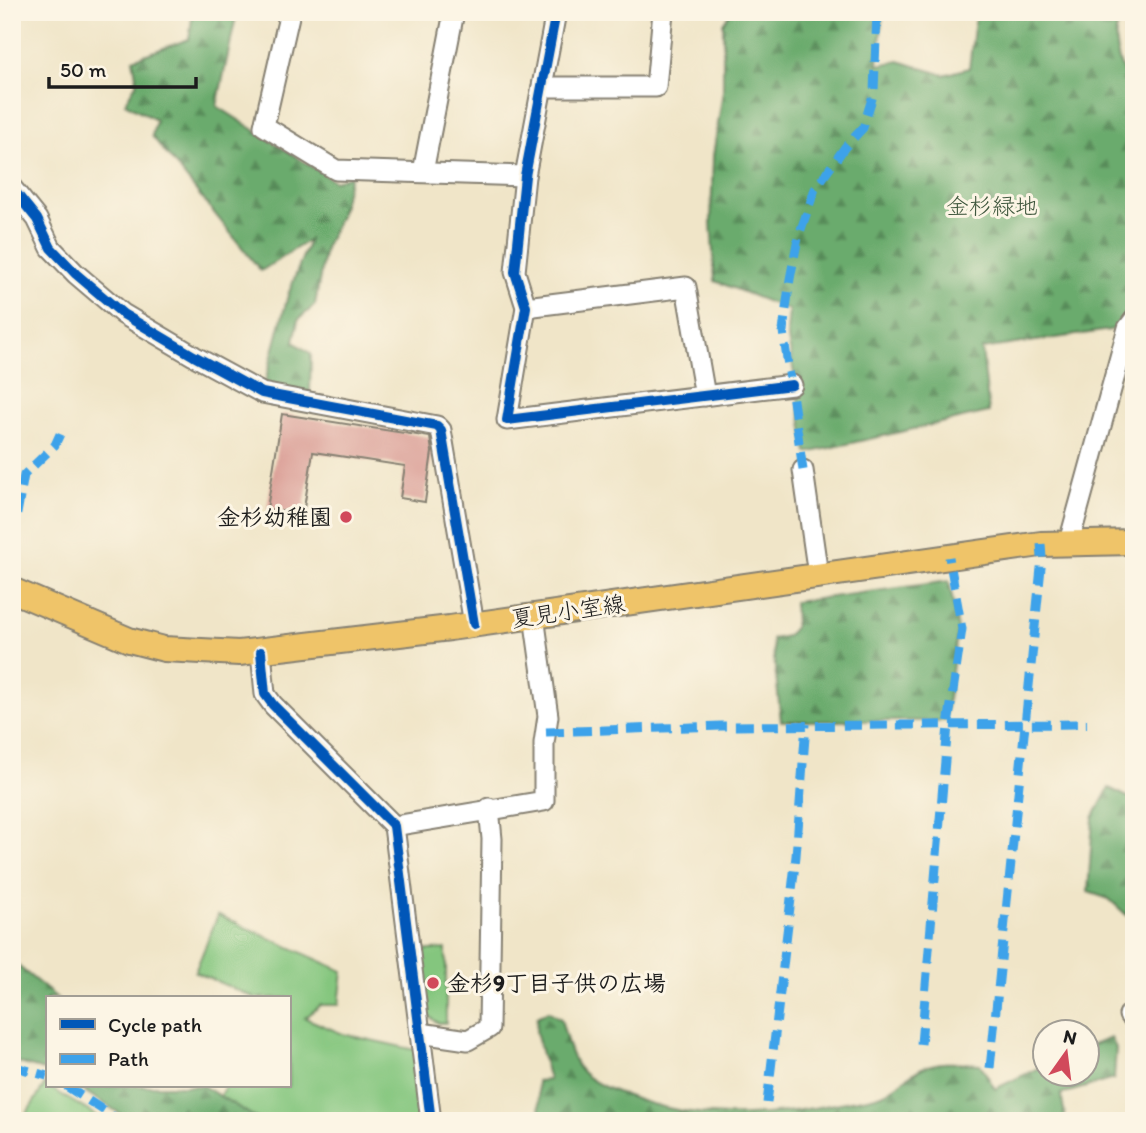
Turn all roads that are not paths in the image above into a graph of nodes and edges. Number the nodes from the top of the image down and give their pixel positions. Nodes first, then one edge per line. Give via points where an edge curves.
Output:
1 (290, 12) edge
2 (454, 12) edge
3 (556, 12) edge
4 (663, 12) edge
5 (542, 87) junction
6 (423, 172) junction
7 (525, 176) junction
8 (12, 188) edge
9 (526, 307) junction
10 (1134, 320) edge
11 (792, 385) dead end
12 (705, 396) junction
13 (803, 470) dead end
14 (1069, 542) junction
15 (1134, 542) edge
16 (818, 575) junction
17 (12, 590) edge
18 (534, 616) junction
19 (474, 624) junction
20 (261, 652) junction
21 (489, 808) junction
22 (394, 826) junction
23 (420, 1033) junction
24 (431, 1121) edge

1 - 6 street via 264,126 336,170
2 - 6 street
3 - 5 street
4 - 5 street via 656,87
5 - 7 street
6 - 7 street
7 - 9 street via 514,272
8 - 19 street via 37,219 51,248 76,274 123,314 194,356 262,393 438,426
9 - 12 street via 686,287
9 - 12 street via 507,420
10 - 14 street via 1128,328
11 - 12 street
13 - 16 street
14 - 15 main road, 夏見小室線
14 - 16 main road, 夏見小室線
16 - 18 main road, 夏見小室線
17 - 20 main road, 夏見小室線 via 92,627 164,649
18 - 19 main road, 夏見小室線
18 - 21 street via 548,716 544,801
19 - 20 main road, 夏見小室線
20 - 22 street via 265,694 273,705
21 - 22 street
21 - 23 street via 489,1028 468,1040
22 - 23 street
23 - 24 street

